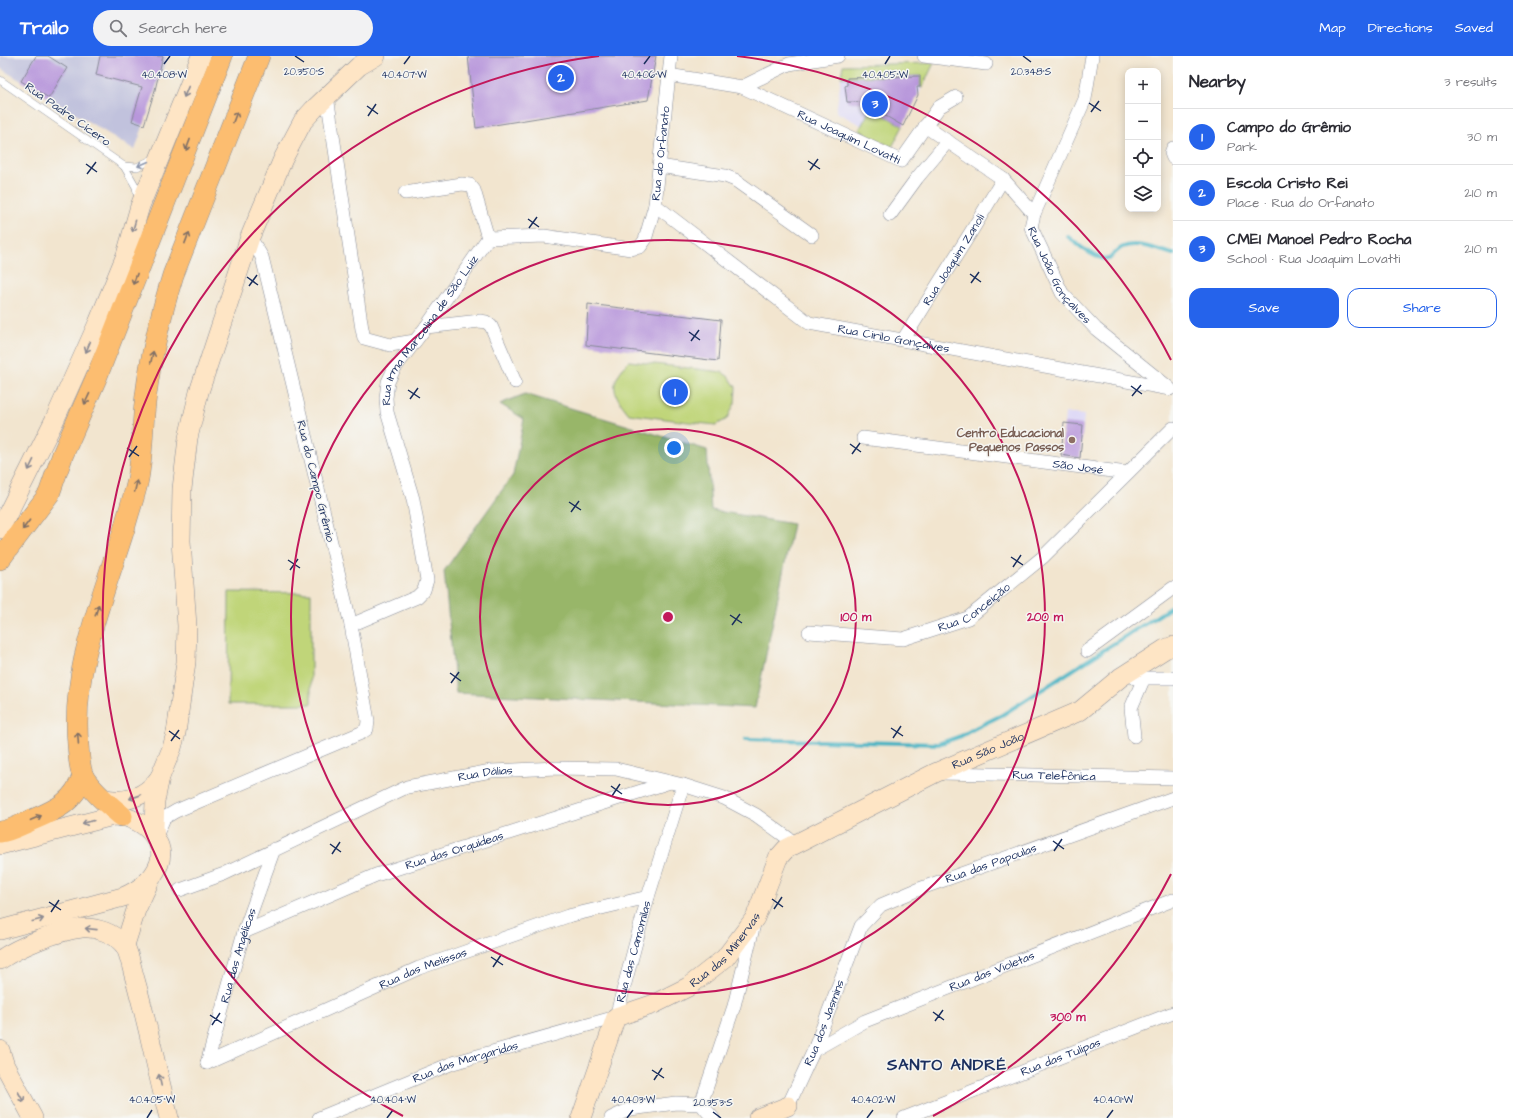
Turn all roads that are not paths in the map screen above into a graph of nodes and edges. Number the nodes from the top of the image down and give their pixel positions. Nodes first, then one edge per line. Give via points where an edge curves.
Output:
1 (201, 56) edge
2 (222, 56) edge
3 (259, 56) edge
4 (376, 56) edge
5 (671, 56) edge
6 (838, 56) edge
7 (924, 56) edge
8 (1092, 56) edge
9 (986, 64) dead end
10 (668, 75) junction
11 (0, 80) edge
12 (742, 87) junction
13 (327, 96) junction
14 (956, 97) dead end
15 (925, 126) junction
16 (948, 141) junction
17 (1173, 148) edge
18 (161, 155) junction
19 (1173, 158) edge
20 (901, 161) junction
21 (124, 166) junction
22 (660, 166) junction
23 (916, 178) junction
24 (1003, 179) junction
25 (405, 193) dead end
26 (655, 205) junction
27 (140, 206) junction
28 (1034, 214) junction
29 (890, 215) dead end
30 (812, 235) dead end
31 (250, 237) junction
32 (488, 238) junction
33 (426, 327) junction
34 (903, 340) junction
35 (415, 341) junction
36 (516, 382) dead end
37 (1172, 391) edge
38 (1173, 428) edge
39 (863, 438) dead end
40 (1127, 473) junction
41 (0, 529) edge
42 (0, 559) edge
43 (1173, 588) edge
44 (351, 625) junction
45 (809, 632) dead end
46 (1173, 646) edge
47 (1087, 651) dead end
48 (1121, 677) junction
49 (1144, 678) junction
50 (1173, 678) edge
51 (1134, 736) dead end
52 (935, 773) junction
53 (83, 776) junction
54 (160, 777) junction
55 (1173, 778) edge
56 (677, 783) junction
57 (102, 798) junction
58 (1173, 798) edge
59 (122, 816) junction
60 (0, 832) edge
61 (155, 838) junction
62 (796, 844) junction
63 (0, 845) edge
64 (274, 849) junction
65 (157, 869) junction
66 (180, 890) dead end
67 (648, 898) junction
68 (1173, 900) edge
69 (755, 918) junction
70 (861, 926) joint
71 (0, 930) edge
72 (244, 932) junction
73 (125, 946) junction
74 (0, 960) edge
75 (1173, 1013) edge
76 (616, 1017) junction
77 (0, 1050) edge
78 (814, 1050) junction
79 (207, 1063) joint
80 (701, 1104) junction
81 (787, 1112) edge
82 (33, 1118) edge
83 (168, 1118) edge
84 (319, 1118) edge
85 (581, 1118) edge
86 (611, 1118) edge
87 (713, 1118) edge
88 (758, 1118) edge
89 (904, 1118) edge

1 -> 18 street
2 -> 42 main road via 49,494
53 -> 3 main road via 77,721 82,666 91,627 134,493 151,364 161,319 173,275
4 - 13 street via 359,66
5 - 10 street, Rua do Orfanato
6 - 12 street via 790,64
7 - 9 street
8 - 28 street, Rua João Gonçalves via 1085,99
10 - 12 street, Rua Joaquim Lovatti
10 - 22 street, Rua do Orfanato
11 - 21 lane, Rua Padre Cícero
12 - 20 street, Rua Joaquim Lovatti
13 - 31 street via 303,121 283,159
13 - 35 street via 364,338 390,345
14 - 15 street, Rua Joaquim Lovatti via 939,107
15 - 16 street
15 - 20 street, Rua Joaquim Lovatti
16 - 23 street
16 - 24 street
17 - 19 street
18 -> 21 lane via 142,166
18 - 27 street
20 - 23 street
21 - 27 lane, Rua Padre Cícero via 136,187
22 - 26 street, Rua do Orfanato
22 - 30 street via 725,176 735,180
23 - 29 street
24 - 28 street
24 - 34 street, Rua Joaquim Zanoli
25 - 32 street via 462,184 470,186 474,190
26 - 32 street, Rua do Orfanato via 645,240 640,247 631,249 544,236
26 - 34 street, Rua Cirilo Gonçalves via 809,323
27 -> 41 street via 126,255 77,372
28 - 37 street, Rua João Gonçalves via 1031,227 1062,293 1096,329
31 - 44 street, Rua do Campo Grêmio via 262,257
31 - 54 street via 199,392 188,438 181,515 187,626 186,662 176,733
32 - 33 street, Rua Irma Marcelina de São Luiz
33 - 35 street, Rua Irma Marcelina de São Luiz
33 - 36 street via 486,322 491,326
34 - 37 street, Rua Cirilo Gonçalves
35 - 44 street, Rua Irma Marcelina de São Luiz via 394,369 388,382 386,398 391,427 413,499 427,580 424,590 417,597
38 - 40 street, Rua Conceição
39 - 40 street, São José
40 - 45 street, Rua Conceição via 1043,557 968,618 903,639
43 - 47 street
44 - 61 street, Rua do Campo Grêmio via 368,721 367,729 164,818
46 - 48 street, Rua São João
48 - 49 street
48 - 52 street, Rua São João via 1080,711
49 - 50 street
49 - 51 street via 1131,708
52 - 55 street, Rua Telefônica
52 - 62 street, Rua São João
53 - 57 main road
60 -> 53 main road via 60,807 74,794
54 -> 57 street via 149,790 133,798 117,801
54 - 61 street via 154,813
56 - 62 street, Rua Dálias via 724,798 756,815
56 - 64 street, Rua Dálias via 616,769 549,768 491,771 407,787
56 - 67 street, Rua das Camomilas
56 - 72 street, Rua das Orquídeas via 376,875
57 - 59 main road
58 - 70 street, Rua das Papoulas via 881,905
59 - 61 street via 140,822
59 -> 63 street via 113,816
61 - 65 street via 161,857
62 - 69 street, Rua das Minervas via 786,849 778,858
64 - 66 street, Rua Dálias via 224,874
64 - 72 street, Rua das Angélicas
71 -> 65 street via 123,897 139,888
65 - 73 street via 136,910
67 - 76 street, Rua das Camomilas
67 - 79 street, Rua das Melissas via 568,916 419,968
68 - 78 street, Rua das Violetas via 865,1021
69 - 76 street, Rua das Minervas via 725,958 688,987 654,1004
69 - 80 street via 734,1006
70 - 78 street, Rua dos Jasmins
72 - 79 street, Rua das Angélicas
73 -> 74 street via 103,931 81,928 36,942
83 -> 73 street
75 - 89 street, Rua das Tulipas
76 - 84 street, Rua das Margaridas via 453,1063
76 - 85 street, Rua das Camomilas
77 -> 82 street
78 - 81 street, Rua dos Jasmins
80 - 86 street via 676,1103 630,1109
80 - 87 street
81 - 88 street

